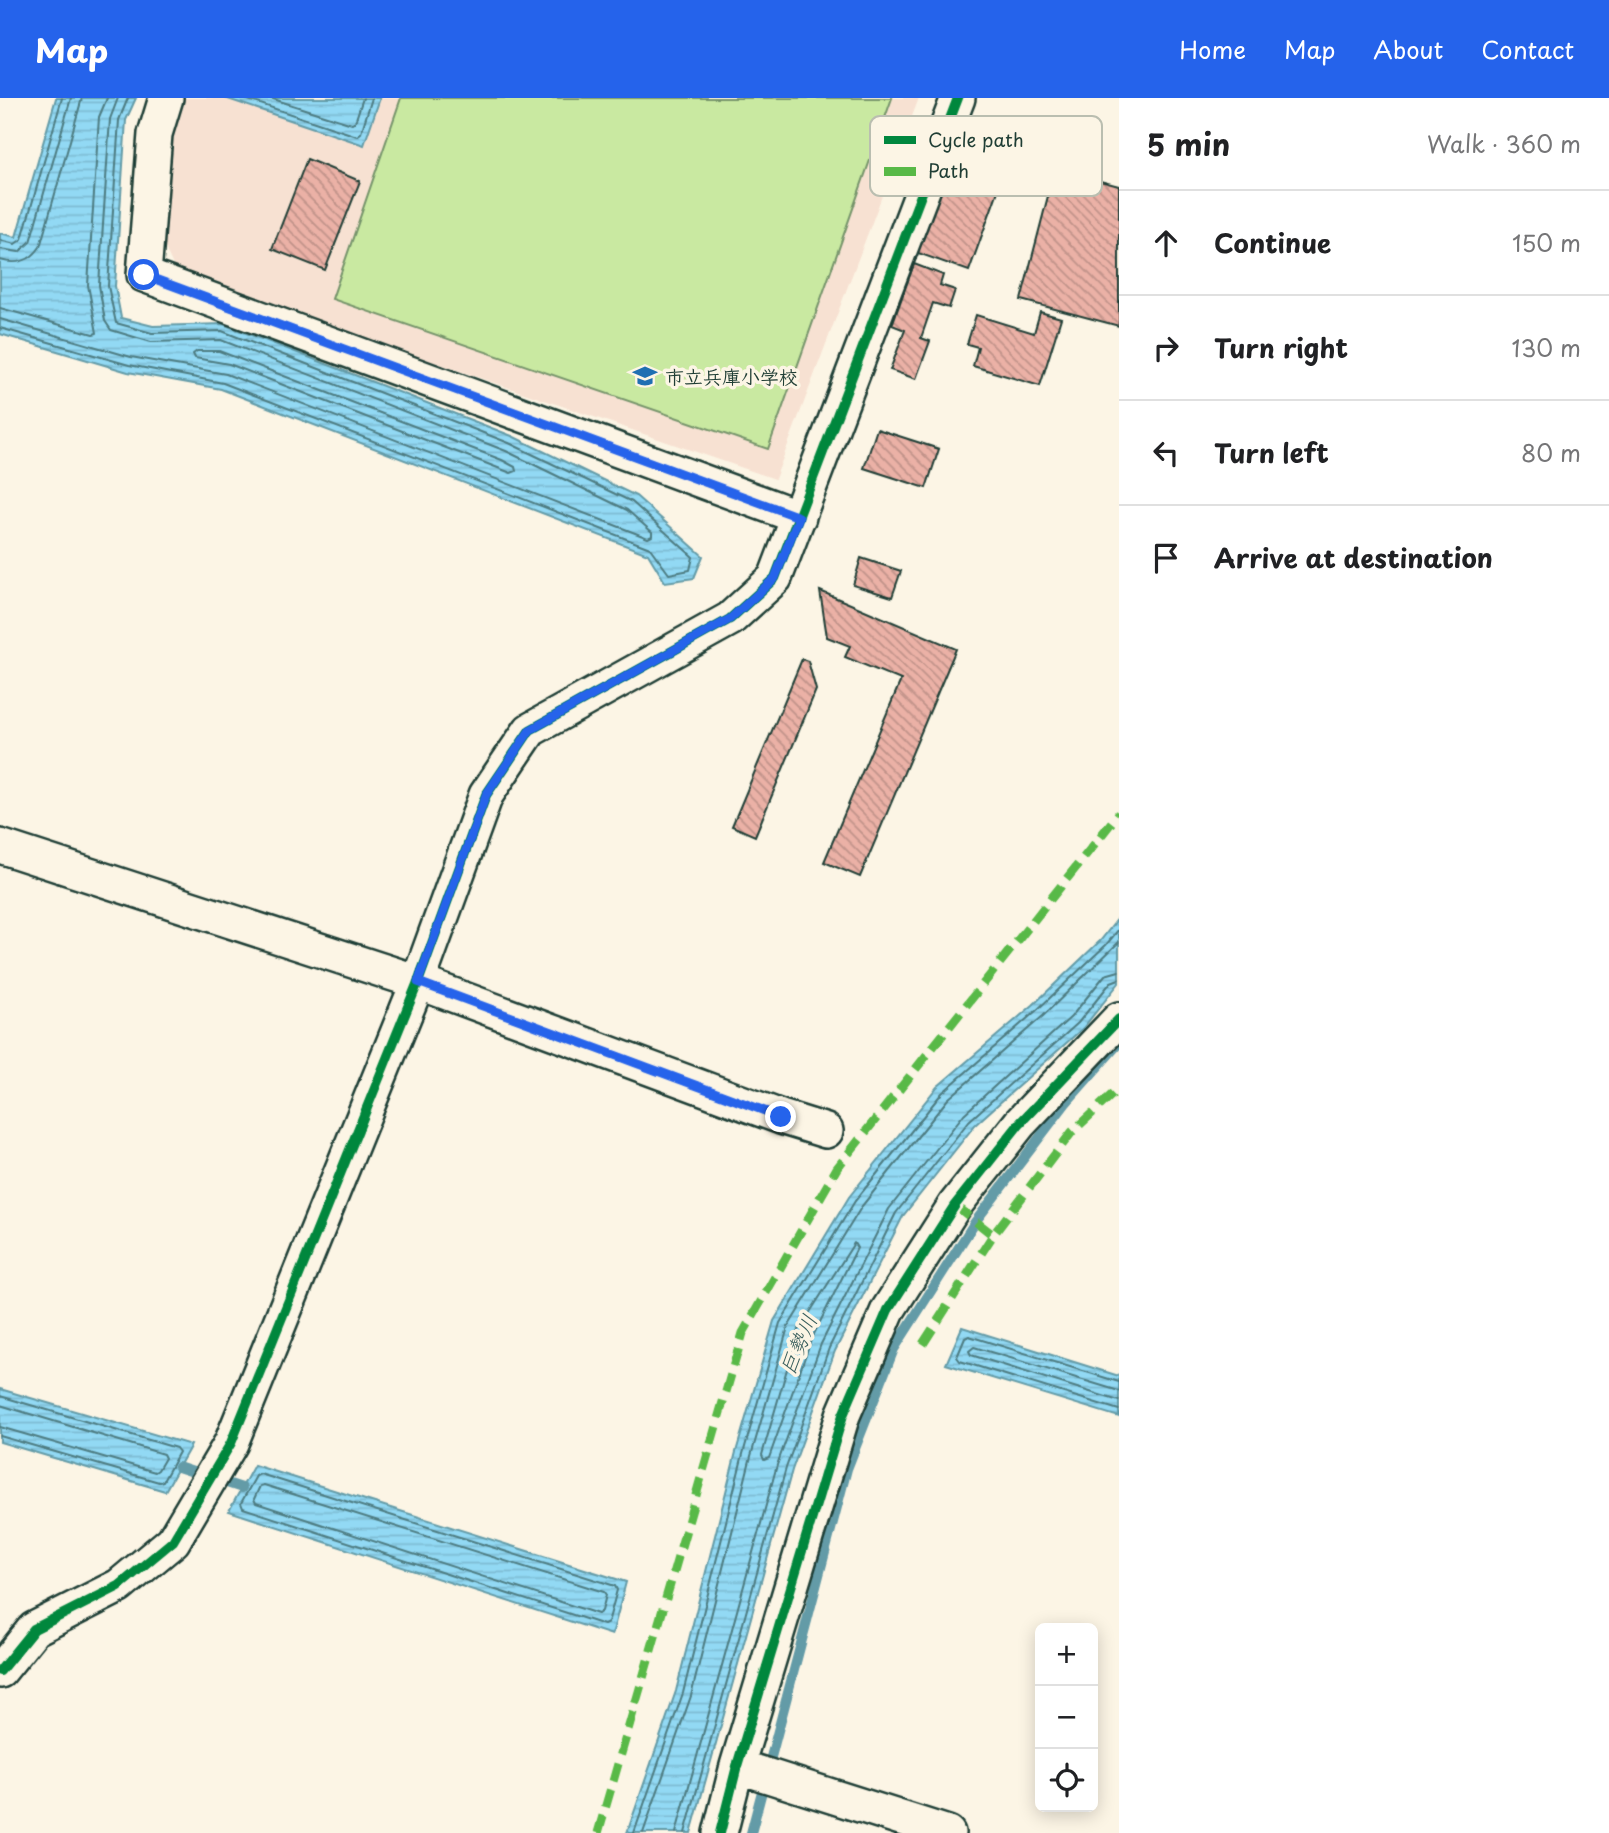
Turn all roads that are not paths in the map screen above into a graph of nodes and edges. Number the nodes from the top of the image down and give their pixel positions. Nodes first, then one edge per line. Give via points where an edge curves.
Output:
1 (166, 98) edge
2 (958, 98) edge
3 (951, 116) edge
4 (921, 196) edge
5 (799, 517) junction
6 (0, 846) edge
7 (418, 982) junction
8 (1119, 1019) edge
9 (826, 1131) dead end
10 (0, 1671) edge
11 (737, 1766) junction
12 (720, 1833) edge
13 (948, 1833) edge

1 - 5 street via 155,134 144,275
2 - 3 street
4 - 5 street
5 - 7 street via 775,578 730,619 530,730 486,795
6 - 7 street
7 - 9 street
7 - 10 street via 232,1443 173,1541 119,1586 34,1629
8 - 11 street via 1020,1123 963,1194 888,1310 843,1415
11 - 12 street
11 - 13 street

